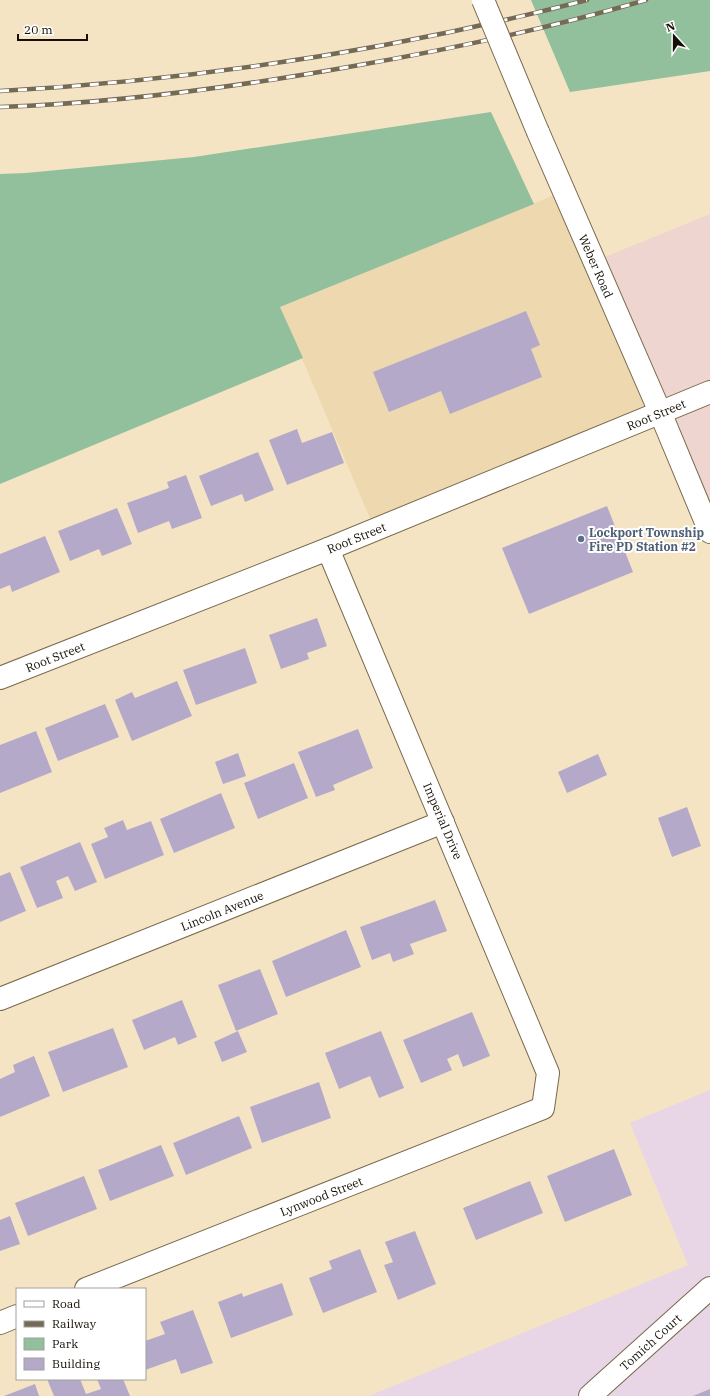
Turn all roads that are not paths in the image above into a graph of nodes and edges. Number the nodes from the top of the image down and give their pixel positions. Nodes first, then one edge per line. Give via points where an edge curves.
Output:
1 (483, 0) edge
2 (710, 392) edge
3 (660, 412) junction
4 (710, 532) edge
5 (328, 549) junction
6 (0, 678) edge
7 (443, 822) junction
8 (0, 999) edge
9 (546, 1094) joint
10 (89, 1288) edge
11 (710, 1288) edge
12 (16, 1316) edge
13 (0, 1323) edge
14 (590, 1396) edge

1 - 3 street, Weber Road, bridge
2 - 3 street, Root Street
3 - 4 street, Weber Road
3 - 5 street, Root Street
5 - 6 street, Root Street
5 - 7 street, Imperial Drive
7 - 8 street, Lincoln Avenue
7 - 9 street, Imperial Drive via 548,1073
9 - 10 street, Lynwood Street via 543,1108
11 - 14 street, Tomich Court
12 - 13 street

